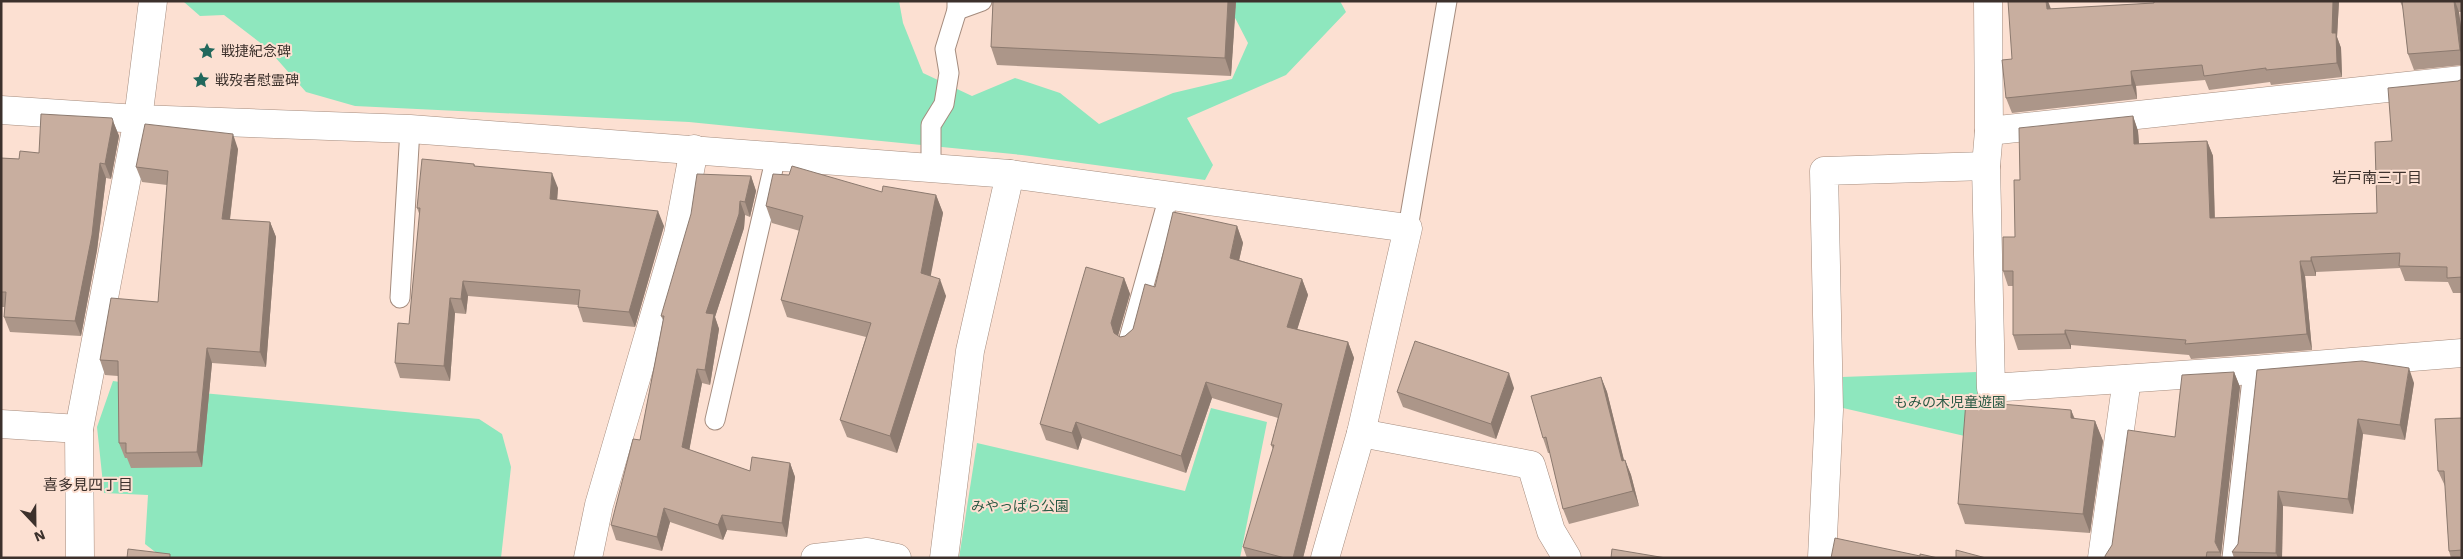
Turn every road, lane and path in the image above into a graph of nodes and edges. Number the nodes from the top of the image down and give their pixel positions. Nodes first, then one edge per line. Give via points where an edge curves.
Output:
1 (153, 1) edge
2 (982, 1) edge
3 (1447, 1) edge
4 (1988, 1) edge
5 (957, 6) edge
6 (2462, 80) edge
7 (1, 110) edge
8 (138, 120) junction
9 (410, 129) junction
10 (1989, 130) junction
11 (694, 149) junction
12 (776, 156) junction
13 (1986, 166) junction
14 (931, 168) junction
15 (1010, 174) junction
16 (1169, 196) junction
17 (1408, 228) junction
18 (400, 298) dead end
19 (1128, 342) edge
20 (2462, 352) edge
21 (2253, 370) junction
22 (2127, 379) junction
23 (715, 420) dead end
24 (1, 424) edge
25 (79, 428) junction
26 (1361, 433) junction
27 (80, 558) edge
28 (588, 558) edge
29 (816, 558) edge
30 (898, 558) edge
31 (944, 558) edge
32 (1325, 558) edge
33 (1567, 558) edge
34 (1822, 558) edge
35 (2102, 558) edge
36 (2232, 558) edge

1 - 8 street
2 - 5 lane
3 - 17 lane
4 - 10 street
5 - 14 lane via 945,49 949,73 944,104 931,125
6 - 10 street
7 - 8 street
8 - 9 street
8 - 25 street
9 - 11 street
9 - 18 lane
10 - 13 street
11 - 12 street
11 - 28 street via 678,235 599,505
12 - 14 street
12 - 23 lane
13 - 22 street via 1991,388
13 - 34 street via 1824,171 1829,410
14 - 15 street
15 - 16 street
15 - 31 street via 970,351
16 - 17 street
16 - 19 lane
17 - 26 street
20 - 21 street
21 - 22 street
21 - 36 lane
22 - 35 street
24 - 25 street
25 - 27 street
26 - 32 street
26 - 33 street via 1531,465 1552,531
29 - 30 street via 867,552

